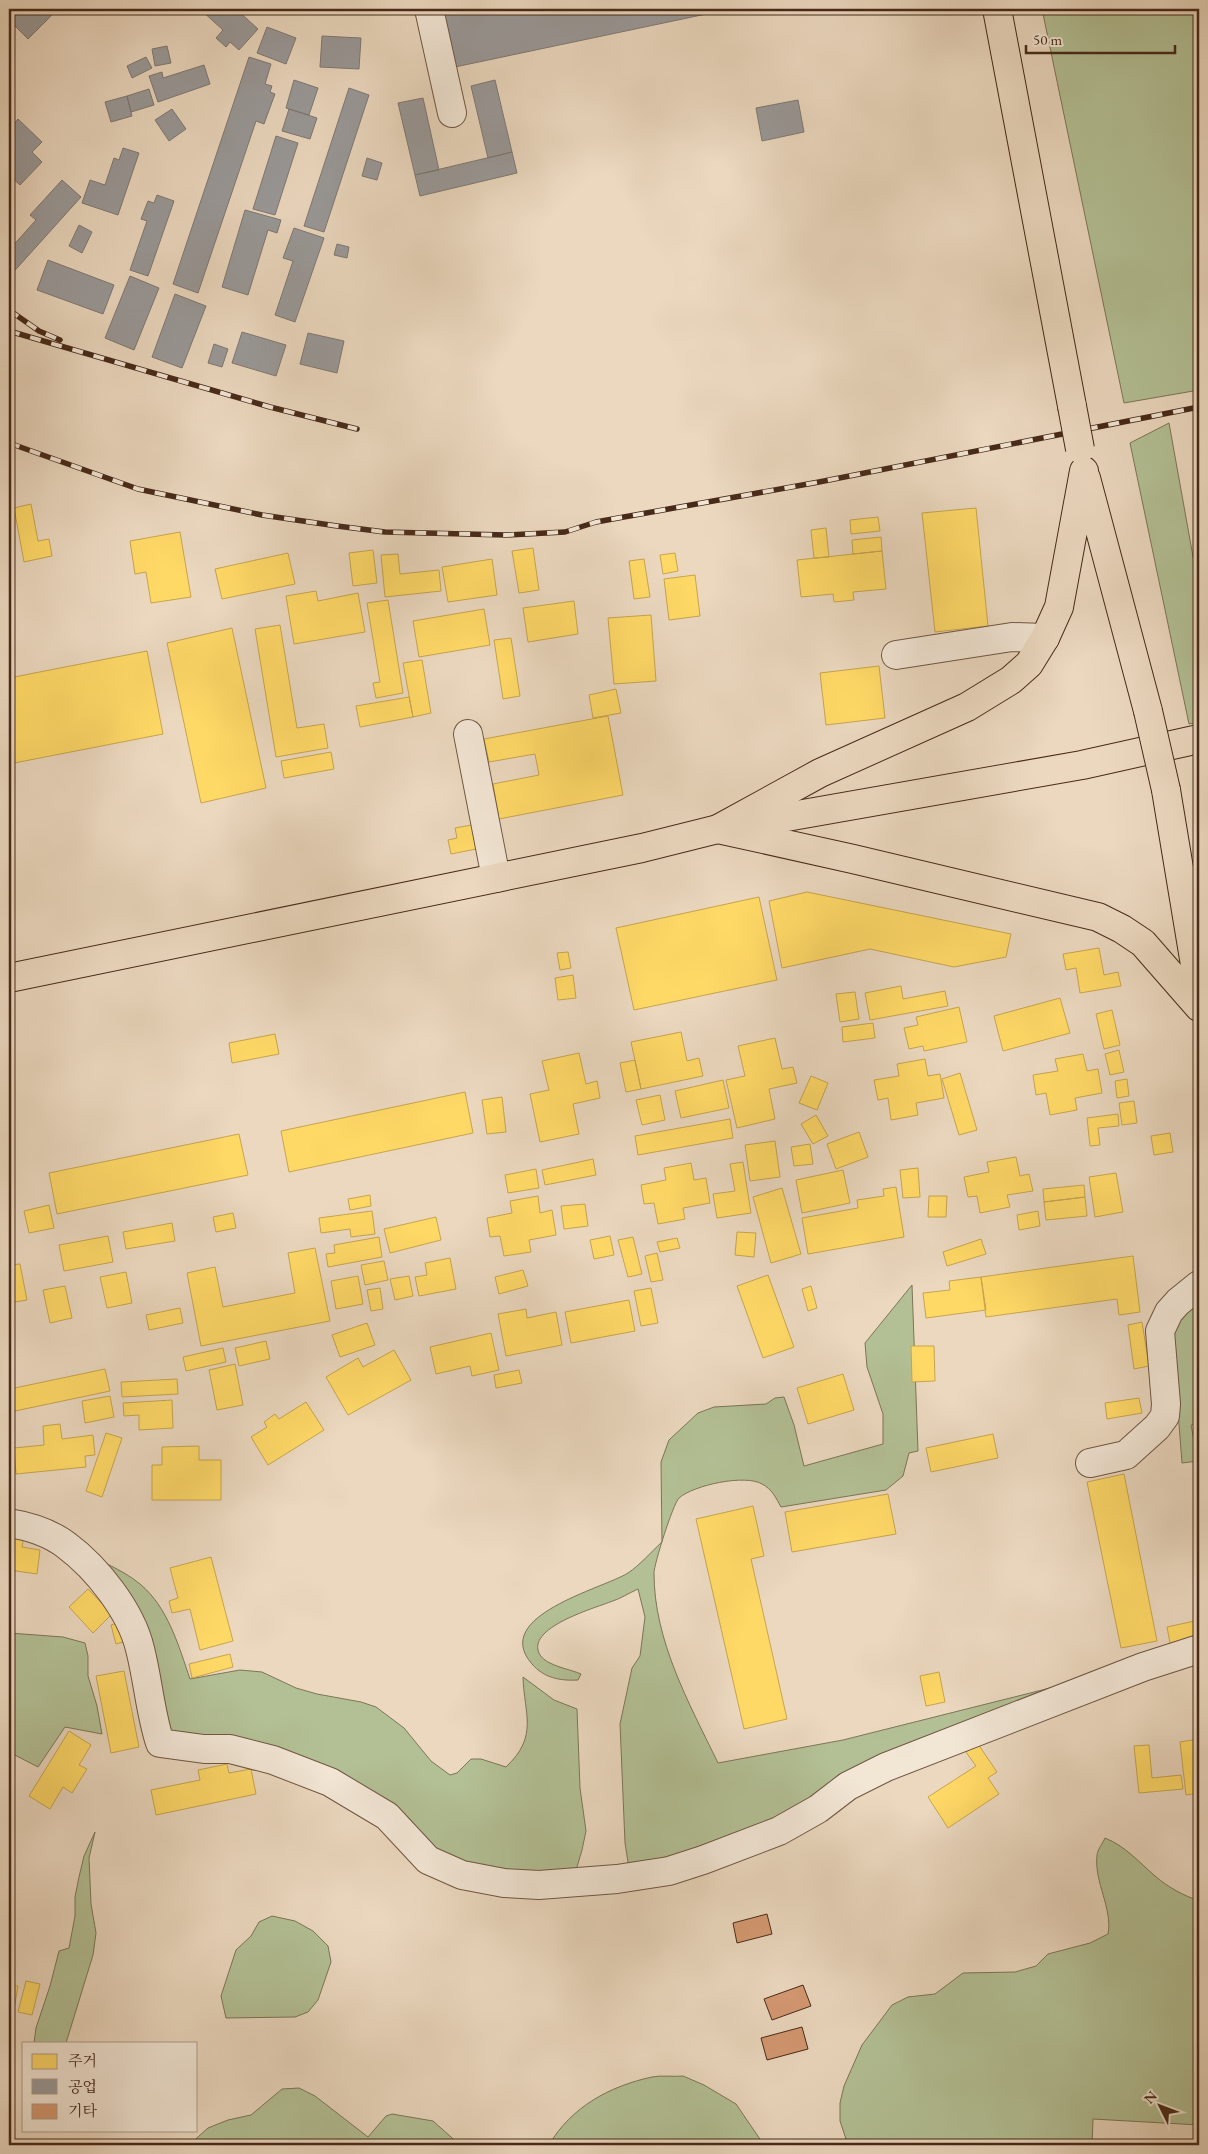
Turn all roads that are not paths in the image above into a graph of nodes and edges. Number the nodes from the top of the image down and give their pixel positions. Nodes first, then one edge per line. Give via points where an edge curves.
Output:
1 (429, 9) edge
2 (997, 9) edge
3 (452, 113) dead end
4 (1082, 460) junction
5 (1045, 638) junction
6 (896, 655) dead end
7 (468, 734) dead end
8 (1199, 739) edge
9 (718, 829) junction
10 (496, 878) junction
11 (1184, 898) junction
12 (1199, 932) edge
13 (9, 978) edge
14 (1199, 989) edge
15 (1199, 1007) edge
16 (1199, 1285) edge
17 (1090, 1463) dead end
18 (9, 1523) edge
19 (1199, 1649) edge

1 - 3 street
2 - 4 main road, bridge
4 - 5 main road via 1059,607
4 - 11 main road, bridge via 1148,711 1166,790
5 - 6 street via 1012,637
5 - 9 main road via 1029,664 1011,680 967,707 820,772
7 - 10 street
8 - 9 main road via 1082,765
9 - 10 main road
9 - 15 main road via 1098,917 1143,943
10 - 13 main road
11 - 12 main road
11 - 14 main road
16 - 17 street via 1169,1312 1160,1331 1165,1416 1126,1455
18 - 19 street via 41,1531 65,1544 115,1597 130,1619 140,1648 160,1743 230,1749 274,1760 330,1782 387,1816 428,1860 462,1875 504,1883 539,1885 618,1879 669,1871 703,1860 779,1831 818,1809 848,1786 886,1767 1143,1667

